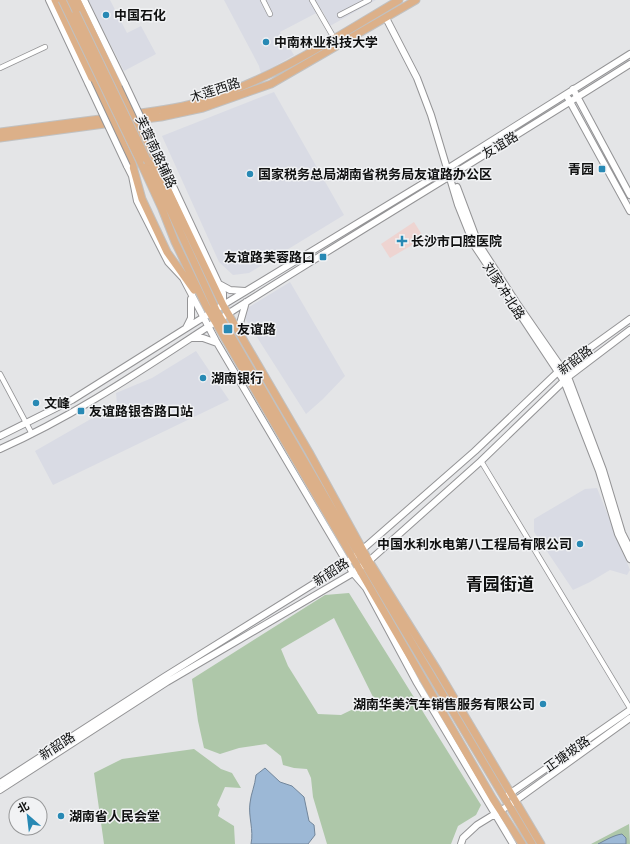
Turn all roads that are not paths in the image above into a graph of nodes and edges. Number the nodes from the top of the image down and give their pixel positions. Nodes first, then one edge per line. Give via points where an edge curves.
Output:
1 (49, 0) edge
2 (55, 0) edge
3 (62, 0) edge
4 (70, 0) edge
5 (77, 0) edge
6 (84, 0) edge
7 (263, 0) edge
8 (312, 0) edge
9 (369, 0) edge
10 (399, 0) edge
11 (416, 0) edge
12 (270, 14) dead end
13 (340, 15) dead end
14 (387, 17) junction
15 (334, 38) junction
16 (45, 47) dead end
17 (630, 54) edge
18 (630, 64) edge
19 (0, 68) edge
20 (574, 89) junction
21 (566, 94) junction
22 (578, 97) junction
23 (570, 102) junction
24 (133, 117) junction
25 (112, 120) junction
26 (0, 132) edge
27 (0, 138) edge
28 (449, 171) junction
29 (630, 195) edge
30 (630, 211) edge
31 (172, 260) junction
32 (195, 264) junction
33 (206, 270) junction
34 (214, 275) junction
35 (183, 278) junction
36 (219, 284) junction
37 (245, 291) junction
38 (190, 293) junction
39 (246, 302) junction
40 (223, 305) junction
41 (206, 306) junction
42 (213, 312) junction
43 (228, 313) junction
44 (203, 318) junction
45 (630, 319) edge
46 (218, 320) junction
47 (208, 327) junction
48 (186, 328) junction
49 (630, 330) edge
50 (241, 335) junction
51 (190, 338) junction
52 (217, 343) junction
53 (560, 370) junction
54 (0, 374) edge
55 (566, 379) junction
56 (26, 423) junction
57 (32, 434) junction
58 (0, 436) edge
59 (0, 449) edge
60 (481, 461) junction
61 (630, 549) edge
62 (355, 556) junction
63 (630, 559) edge
64 (364, 564) junction
65 (352, 573) junction
66 (630, 709) edge
67 (630, 718) edge
68 (0, 783) edge
69 (0, 790) edge
70 (507, 796) junction
71 (515, 801) junction
72 (508, 806) junction
73 (498, 812) junction
74 (461, 844) edge
75 (513, 844) edge
76 (522, 844) edge
77 (532, 844) edge
78 (542, 844) edge

1 - 35 main road, bridge via 132,176 143,215 168,262
2 - 25 main road
3 - 41 main road, bridge via 140,161
4 - 32 main road, bridge
5 - 24 main road
6 - 34 main road, 芙蓉南路辅路, bridge
7 - 12 street
8 - 15 street
9 - 13 street
10 - 15 main road, 木莲西路
11 - 14 main road, 木莲西路
14 - 24 main road, 木莲西路 via 271,84 203,108 161,117
14 - 28 main road, 刘家冲北路 via 417,78
15 - 24 main road, 木莲西路 via 264,78 235,90 201,102
16 - 19 street
17 - 20 main road, 友谊路
18 - 22 main road, 友谊路
20 - 21 main road, 友谊路
20 - 22 main road
21 - 23 main road
21 - 28 main road, 友谊路
22 - 23 main road, 友谊路
22 - 29 main road
23 - 28 main road, 友谊路
23 - 30 main road
24 - 25 main road, 木莲西路
24 - 33 main road
25 - 26 main road, 木莲西路
25 - 27 main road, 木莲西路
25 - 31 main road via 135,170 142,199
28 - 37 main road, 友谊路
28 - 39 main road, 友谊路
28 - 53 main road, 刘家冲北路 via 478,243
31 - 35 main road
31 - 41 main road
32 - 33 main road
32 - 42 main road
33 - 34 main road
33 - 40 main road
34 - 36 main road, 芙蓉南路辅路
35 - 38 main road
36 - 37 main road via 230,290
36 - 40 main road, 芙蓉南路辅路 via 223,293
37 - 40 main road, 友谊路
38 - 44 main road
38 - 48 main road via 191,318
39 - 43 main road, 友谊路
39 - 50 main road via 240,322
40 - 42 main road, 友谊路
40 - 43 main road
41 - 42 main road
42 - 44 main road, 友谊路
42 - 46 main road
43 - 46 main road, 友谊路
43 - 50 main road
44 - 47 main road
44 - 48 main road, 友谊路
45 - 53 main road, 新韶路
46 - 47 main road, 友谊路
46 - 62 main road
47 - 51 main road, 友谊路
47 - 52 main road
48 - 56 main road, 友谊路 via 72,400
49 - 55 main road, 新韶路
50 - 62 main road
51 - 52 main road via 203,338
51 - 57 main road, 友谊路 via 82,406
52 - 62 main road
53 - 55 main road, 刘家冲北路
53 - 62 main road, 新韶路 via 469,456
54 - 56 street
55 - 60 main road, 新韶路
55 - 61 main road, 刘家冲北路 via 603,470 622,532
55 - 63 main road, 刘家冲北路 via 599,471 618,534
56 - 57 street
56 - 58 main road, 友谊路
57 - 59 main road, 友谊路
60 - 64 main road, 新韶路
60 - 66 street
62 - 64 main road
62 - 65 main road
62 - 68 main road, 新韶路
64 - 65 main road, 新韶路
64 - 70 main road
64 - 73 main road
65 - 69 main road, 新韶路 via 167,682
65 - 73 main road via 366,588 417,683
66 - 70 main road, 正塘坡路
67 - 71 main road, 正塘坡路
70 - 71 main road
70 - 72 main road
71 - 72 main road, 正塘坡路
71 - 78 main road
72 - 73 main road, 正塘坡路
72 - 77 main road
73 - 74 main road, 正塘坡路 via 477,825 463,838
73 - 75 main road
73 - 76 main road

